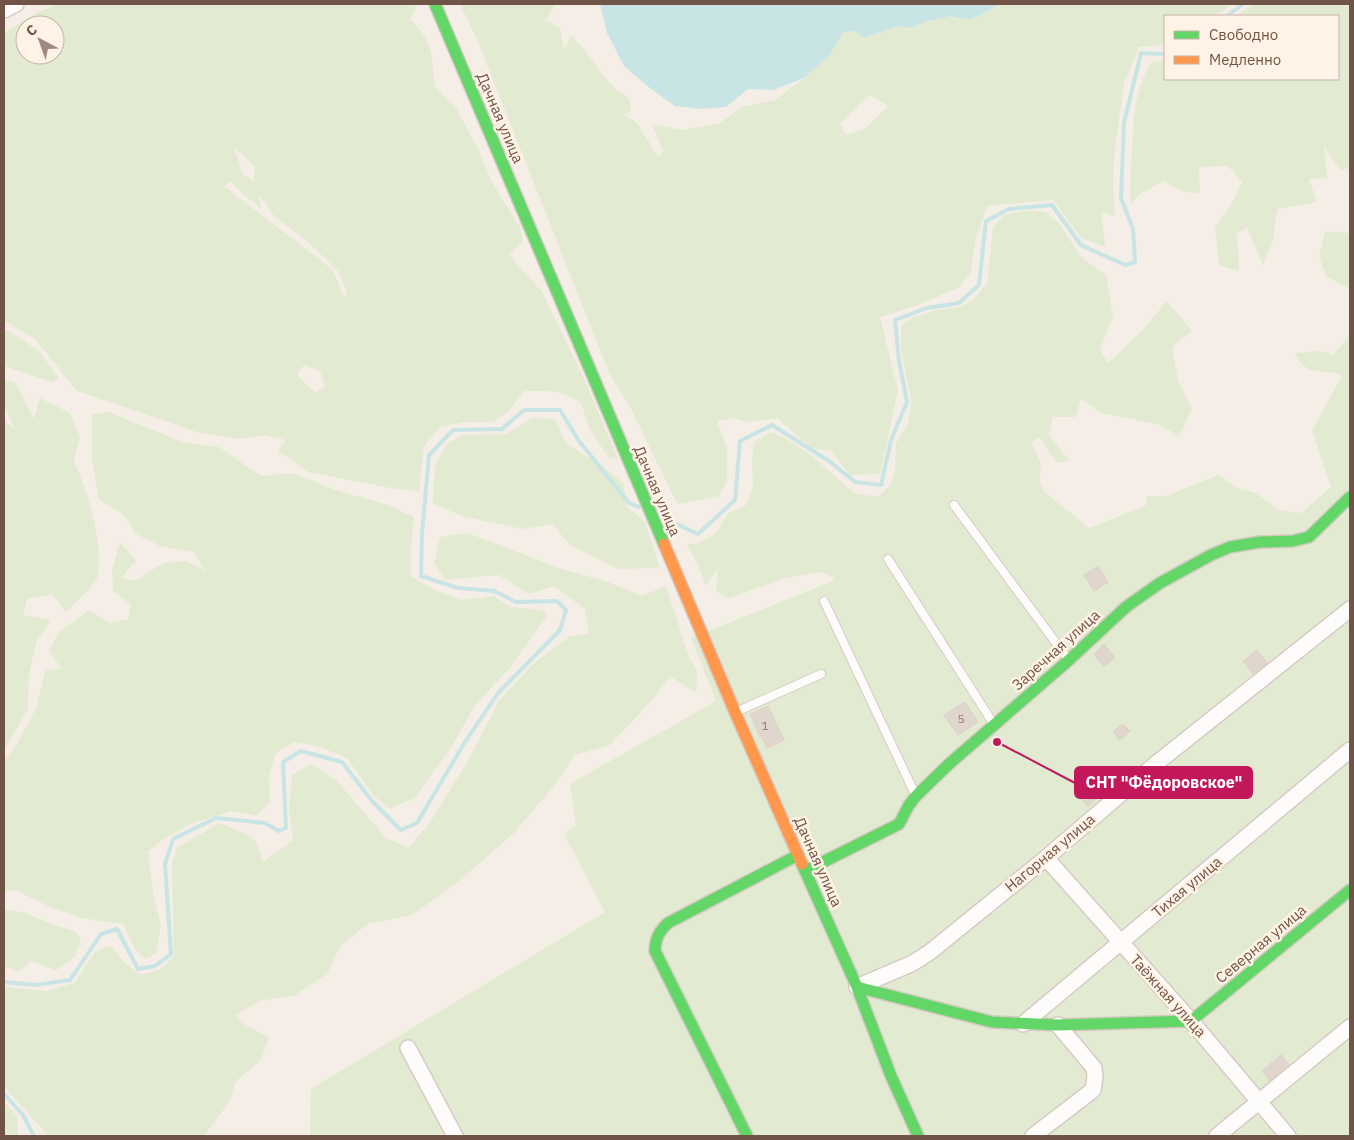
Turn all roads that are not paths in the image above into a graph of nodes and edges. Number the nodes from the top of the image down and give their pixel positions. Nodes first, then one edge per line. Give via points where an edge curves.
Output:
1 (16, 4) edge
2 (435, 4) edge
3 (4, 10) edge
4 (1350, 497) edge
5 (954, 505) dead end
6 (888, 559) dead end
7 (824, 601) dead end
8 (1350, 609) edge
9 (1069, 660) junction
10 (821, 674) dead end
11 (735, 712) junction
12 (994, 724) junction
13 (1350, 750) edge
14 (916, 796) junction
15 (798, 855) junction
16 (1046, 858) junction
17 (805, 871) junction
18 (1350, 890) edge
19 (1120, 943) junction
20 (857, 987) junction
21 (1192, 1021) junction
22 (1023, 1024) junction
23 (1058, 1026) junction
24 (1350, 1028) edge
25 (408, 1048) dead end
26 (1259, 1103) junction
27 (455, 1136) edge
28 (747, 1136) edge
29 (918, 1136) edge
30 (1033, 1136) edge
31 (1217, 1136) edge
32 (1288, 1136) edge

1 - 3 street
2 - 11 street, Дачная улица
4 - 9 street, Заречная улица via 1309,537 1230,547 1180,571 1126,608
5 - 9 lane
6 - 12 lane
7 - 14 lane
8 - 16 street, Нагорная улица via 1158,762
9 - 12 street, Заречная улица
10 - 11 lane
11 - 15 street, Дачная улица
12 - 14 street, Заречная улица
13 - 19 street, Тихая улица
14 - 17 street, Заречная улица via 899,824
15 - 17 street, Дачная улица
15 - 28 street via 668,923 658,931 655,942 655,952
16 - 19 street, Таёжная улица
16 - 20 street, Нагорная улица via 930,952 913,963
17 - 20 street, Дачная улица
18 - 21 street, Северная улица
19 - 21 street, Таёжная улица
19 - 22 street, Тихая улица
20 - 22 street via 992,1022
20 - 29 street, Дачная улица
21 - 23 street
21 - 26 street, Таёжная улица
22 - 23 street
23 - 30 street via 1094,1068 1095,1077 1092,1090
24 - 26 street
25 - 27 street
26 - 31 street
26 - 32 street, Таёжная улица

